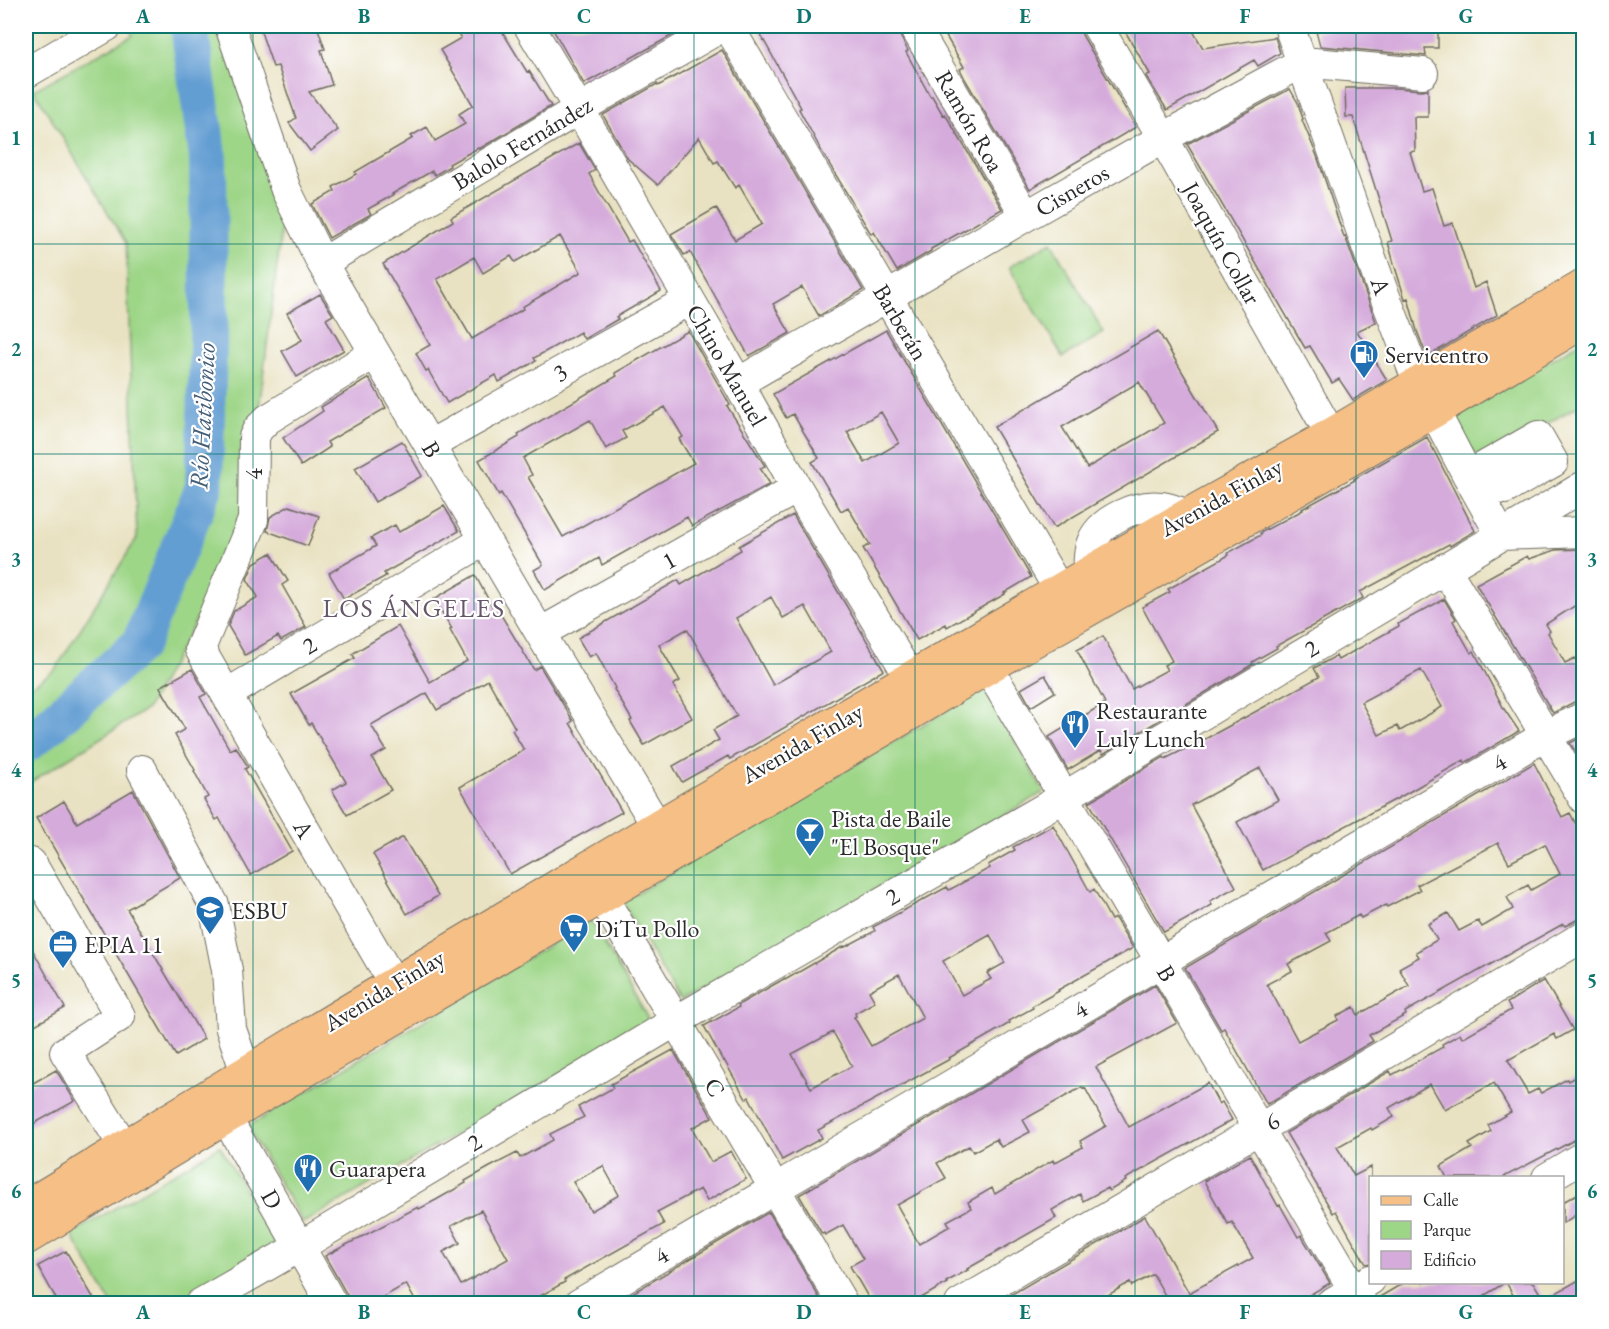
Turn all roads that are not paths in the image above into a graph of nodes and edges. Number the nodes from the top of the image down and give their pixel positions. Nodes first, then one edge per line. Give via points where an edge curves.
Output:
1 (107, 26) edge
2 (230, 26) edge
3 (528, 26) edge
4 (723, 26) edge
5 (728, 26) edge
6 (914, 26) edge
7 (1096, 26) edge
8 (1289, 26) edge
9 (1303, 62) junction
10 (26, 73) edge
11 (1423, 73) dead end
12 (579, 109) junction
13 (1163, 138) junction
14 (1026, 216) junction
15 (322, 264) junction
16 (1584, 286) edge
17 (887, 297) junction
18 (689, 300) junction
19 (1584, 321) edge
20 (375, 353) junction
21 (738, 383) junction
22 (1426, 397) junction
23 (430, 445) junction
24 (1338, 448) junction
25 (1584, 486) edge
26 (797, 488) junction
27 (1584, 532) edge
28 (1501, 535) junction
29 (485, 540) junction
30 (1445, 568) junction
31 (1068, 604) junction
32 (540, 633) junction
33 (200, 649) joint
34 (980, 655) junction
35 (920, 691) junction
36 (226, 694) junction
37 (1584, 717) edge
38 (1545, 736) junction
39 (142, 770) dead end
40 (1064, 796) junction
41 (1584, 799) edge
42 (666, 841) junction
43 (26, 866) edge
44 (595, 883) junction
45 (1584, 936) edge
46 (1160, 962) junction
47 (400, 997) junction
48 (676, 1021) junction
49 (252, 1085) junction
50 (219, 1106) junction
51 (1259, 1129) junction
52 (1584, 1156) edge
53 (132, 1158) junction
54 (1550, 1176) edge
55 (774, 1187) junction
56 (26, 1207) edge
57 (26, 1238) edge
58 (299, 1247) junction
59 (1354, 1294) edge
60 (200, 1304) edge
61 (332, 1304) edge
62 (579, 1304) edge
63 (843, 1304) edge
64 (960, 1304) edge

1 - 10 street
2 - 15 street, B via 286,190
3 - 12 street, Chino Manuel
4 - 12 street, Balolo Fernández
5 - 17 street, Barberán
6 - 14 street, Ramón Roa
7 - 13 street, Joaquín Collar
8 - 9 street, A
9 - 11 street
9 - 13 street, Cisneros
9 - 22 street, A via 1382,289
12 - 15 street, Balolo Fernández
12 - 18 street, Chino Manuel
13 - 14 street, Cisneros
13 - 24 street, Joaquín Collar
14 - 17 street, Cisneros
15 - 20 street, B
16 - 22 main road, Avenida Finlay
17 - 21 street, Cisneros
17 - 31 street, Barberán
18 - 21 street, Chino Manuel
18 - 23 street, 3
19 - 22 main road, Avenida Finlay
20 - 23 street, B
20 - 33 street, 4 via 258,429 254,437 253,520
21 - 26 street, Chino Manuel
22 - 24 main road, Avenida Finlay
22 - 28 street, A via 1479,470
23 - 29 street, B
24 - 31 main road, Avenida Finlay
24 - 31 main road, Avenida Finlay via 1188,515 1088,573
25 - 28 street, 2
26 - 32 street, 1
26 - 35 street, Chino Manuel
27 - 28 street
28 - 30 street, 2
29 - 32 street, B
29 - 36 street, 2
30 - 38 street
30 - 40 street, 2
31 - 34 main road, Avenida Finlay
32 - 42 street, B
33 - 36 street, A
34 - 35 main road, Avenida Finlay
34 - 40 street, B
35 - 42 main road, Avenida Finlay
36 - 47 street, A
37 - 38 street, 4
38 - 41 street
38 - 46 street, 4
39 - 49 street via 214,905 227,970 231,1029
40 - 46 street, B
40 - 48 street, 2
42 - 44 main road, Avenida Finlay
43 - 53 street via 31,863 120,1016 65,1052
44 - 47 main road, Avenida Finlay
44 - 48 street, C
45 - 51 street, 6
46 - 51 street, B
46 - 55 street, 4
47 - 49 main road, Avenida Finlay
48 - 55 street, C
48 - 58 street, 2
49 - 50 main road, Avenida Finlay
50 - 53 main road, Avenida Finlay
50 - 58 street, D
51 - 59 street, B
51 - 64 street, 6
52 - 54 street
53 - 56 main road, Avenida Finlay
53 - 57 main road, Avenida Finlay
55 - 62 street, 4
55 - 63 street, C
58 - 60 street, 2
58 - 61 street, D

